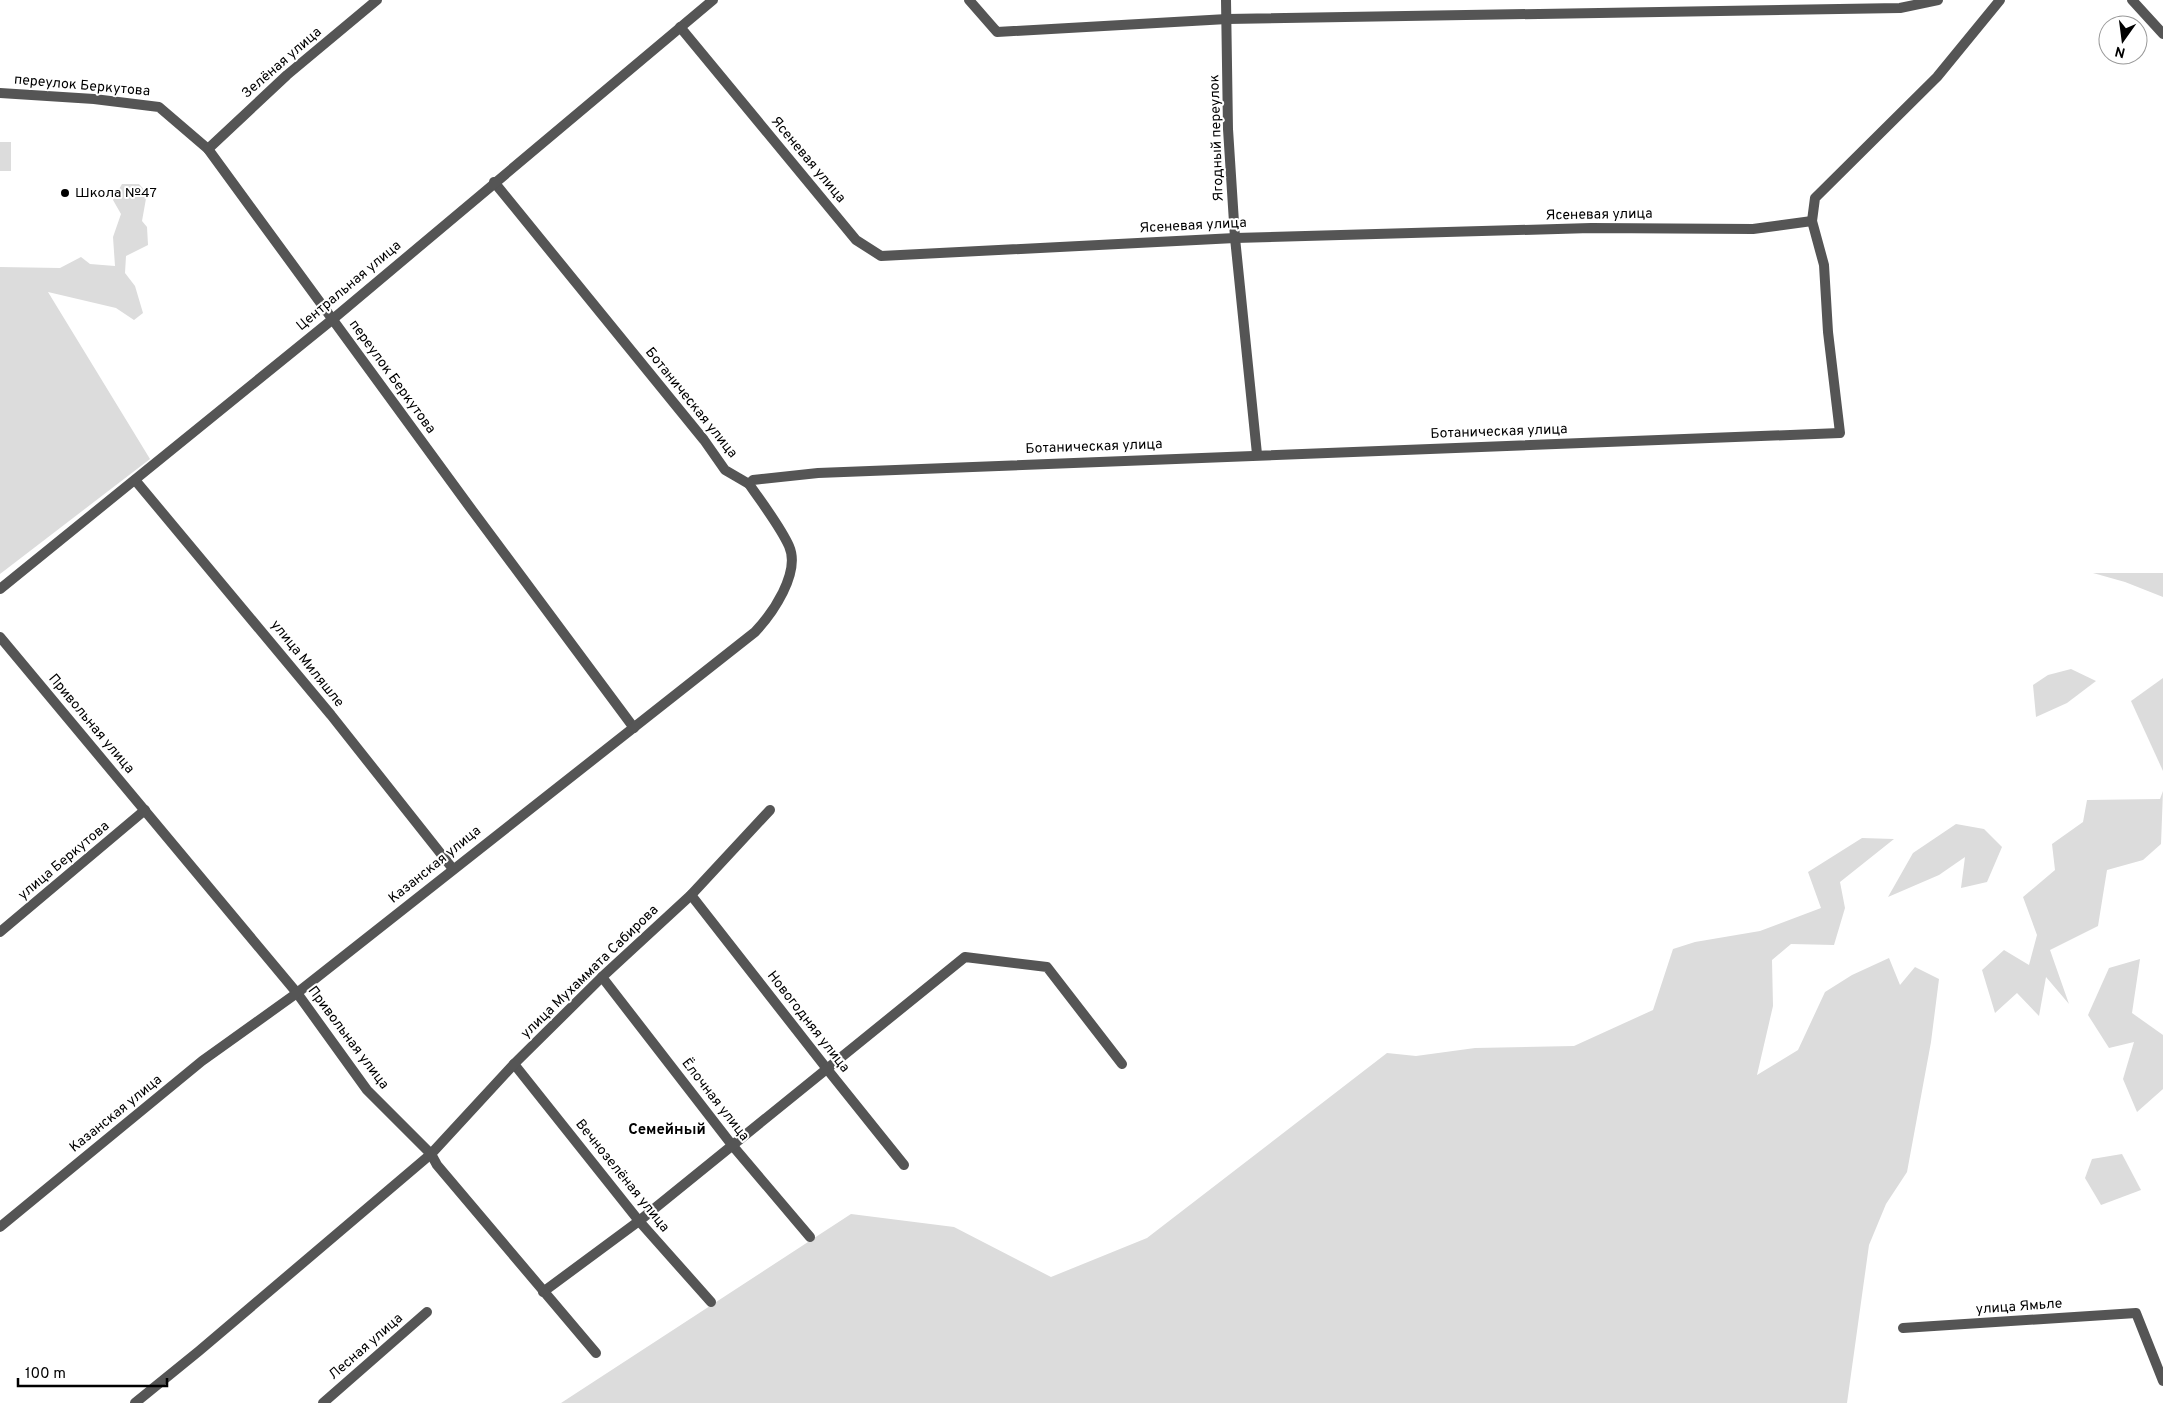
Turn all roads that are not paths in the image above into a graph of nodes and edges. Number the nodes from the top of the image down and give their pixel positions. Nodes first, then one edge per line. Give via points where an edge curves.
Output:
1 (377, 0) edge
2 (713, 0) edge
3 (969, 0) edge
4 (1226, 0) edge
5 (1938, 0) edge
6 (2000, 0) edge
7 (2132, 0) edge
8 (1227, 19) junction
9 (680, 27) junction
10 (2163, 34) edge
11 (0, 93) edge
12 (208, 150) junction
13 (494, 182) junction
14 (1812, 220) junction
15 (1235, 238) junction
16 (332, 319) junction
17 (1257, 454) junction
18 (135, 480) junction
19 (749, 484) junction
20 (0, 589) edge
21 (0, 636) edge
22 (634, 728) junction
23 (145, 810) junction
24 (770, 810) dead end
25 (453, 869) junction
26 (691, 895) junction
27 (0, 932) edge
28 (602, 978) junction
29 (297, 993) junction
30 (514, 1064) junction
31 (1122, 1064) dead end
32 (827, 1069) junction
33 (732, 1145) junction
34 (431, 1154) junction
35 (904, 1164) dead end
36 (639, 1221) junction
37 (0, 1227) edge
38 (810, 1237) dead end
39 (543, 1292) junction
40 (711, 1302) dead end
41 (427, 1312) dead end
42 (1903, 1328) dead end
43 (596, 1353) dead end
44 (2163, 1381) edge
45 (134, 1403) edge
46 (323, 1403) edge

1 - 12 street, Зелёная улица via 287,75
2 - 9 street, Центральная улица
3 - 8 street via 996,32
4 - 8 street, Ягодный переулок
5 - 8 street via 1900,8
6 - 14 street via 1937,77 1815,198
7 - 10 street
8 - 15 street, Ягодный переулок via 1228,129
9 - 13 street, Центральная улица
9 - 15 street, Ясеневая улица via 856,240 881,256
11 - 12 street, переулок Беркутова via 159,107
12 - 16 street, переулок Беркутова
13 - 16 street, Центральная улица
13 - 19 street, Ботаническая улица via 725,470
14 - 15 street, Ясеневая улица via 1754,229 1591,228
14 - 17 street, Ботаническая улица via 1824,265 1840,433
15 - 17 street, Ягодный переулок
16 - 18 street, Центральная улица
16 - 22 street, переулок Беркутова
17 - 19 street, Ботаническая улица via 818,473 753,480
18 - 20 street, Центральная улица
18 - 25 street, улица Миляшле via 331,715
19 - 22 street, Казанская улица via 790,548 791,572 779,601 755,632
21 - 23 street, Привольная улица
22 - 25 street, Казанская улица
23 - 27 street, улица Беркутова
23 - 29 street, Привольная улица
24 - 26 street, улица Мухаммата Сабирова
25 - 29 street, Казанская улица
26 - 28 street, улица Мухаммата Сабирова
26 - 32 street, Новогодняя улица
28 - 30 street, улица Мухаммата Сабирова
28 - 33 street, Ёлочная улица
29 - 34 street, Привольная улица via 367,1090
29 - 37 street, Казанская улица via 202,1061
30 - 34 street, улица Мухаммата Сабирова
30 - 36 street, Вечнозелёная улица
31 - 32 street via 1047,967 965,957
32 - 33 street
32 - 35 street, Новогодняя улица
33 - 36 street
33 - 38 street, Ёлочная улица
34 - 39 street, Привольная улица
34 - 45 street
36 - 39 street
36 - 40 street, Вечнозелёная улица
39 - 43 street, Привольная улица
41 - 46 street, Лесная улица
42 - 44 street, улица Ямьле via 2136,1314

